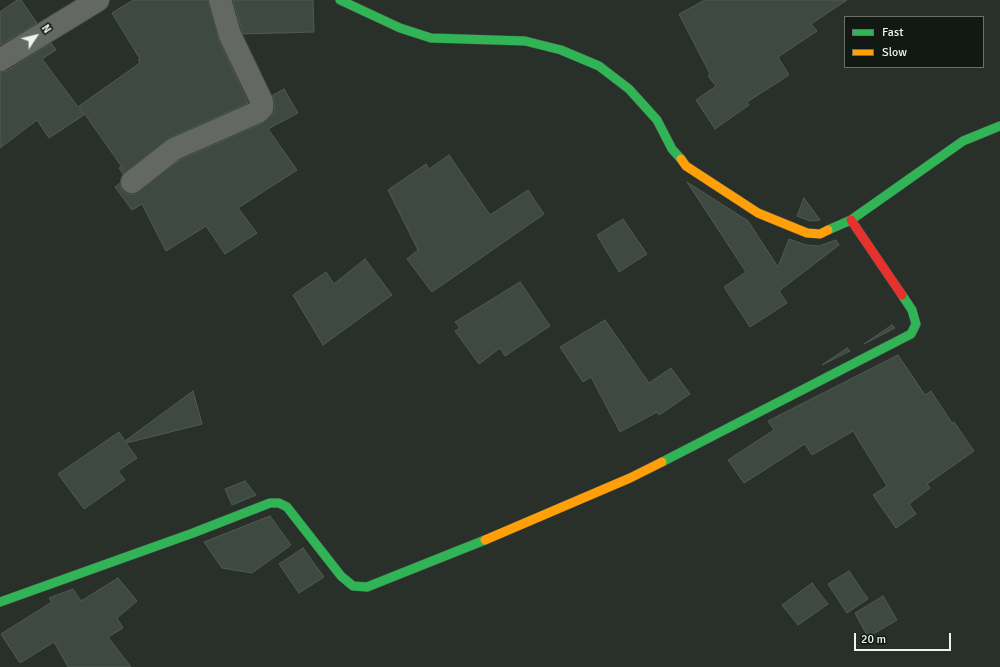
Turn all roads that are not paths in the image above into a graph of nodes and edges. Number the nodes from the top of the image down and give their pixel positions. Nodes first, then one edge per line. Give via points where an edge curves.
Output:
1 (98, 0) edge
2 (220, 0) edge
3 (340, 0) edge
4 (0, 60) edge
5 (1000, 126) edge
6 (132, 182) dead end
7 (851, 220) junction
8 (0, 602) edge

1 - 4 street
2 - 6 street via 230,35 262,102 262,108 174,150
3 - 7 street via 400,28 431,38 525,41 561,50 599,66 629,89 657,120 672,149 686,166 758,213 814,234 825,232
5 - 7 street via 963,141
7 - 8 street via 912,310 916,324 911,334 623,482 461,551 367,587 353,586 341,576 287,507 279,503 270,503

